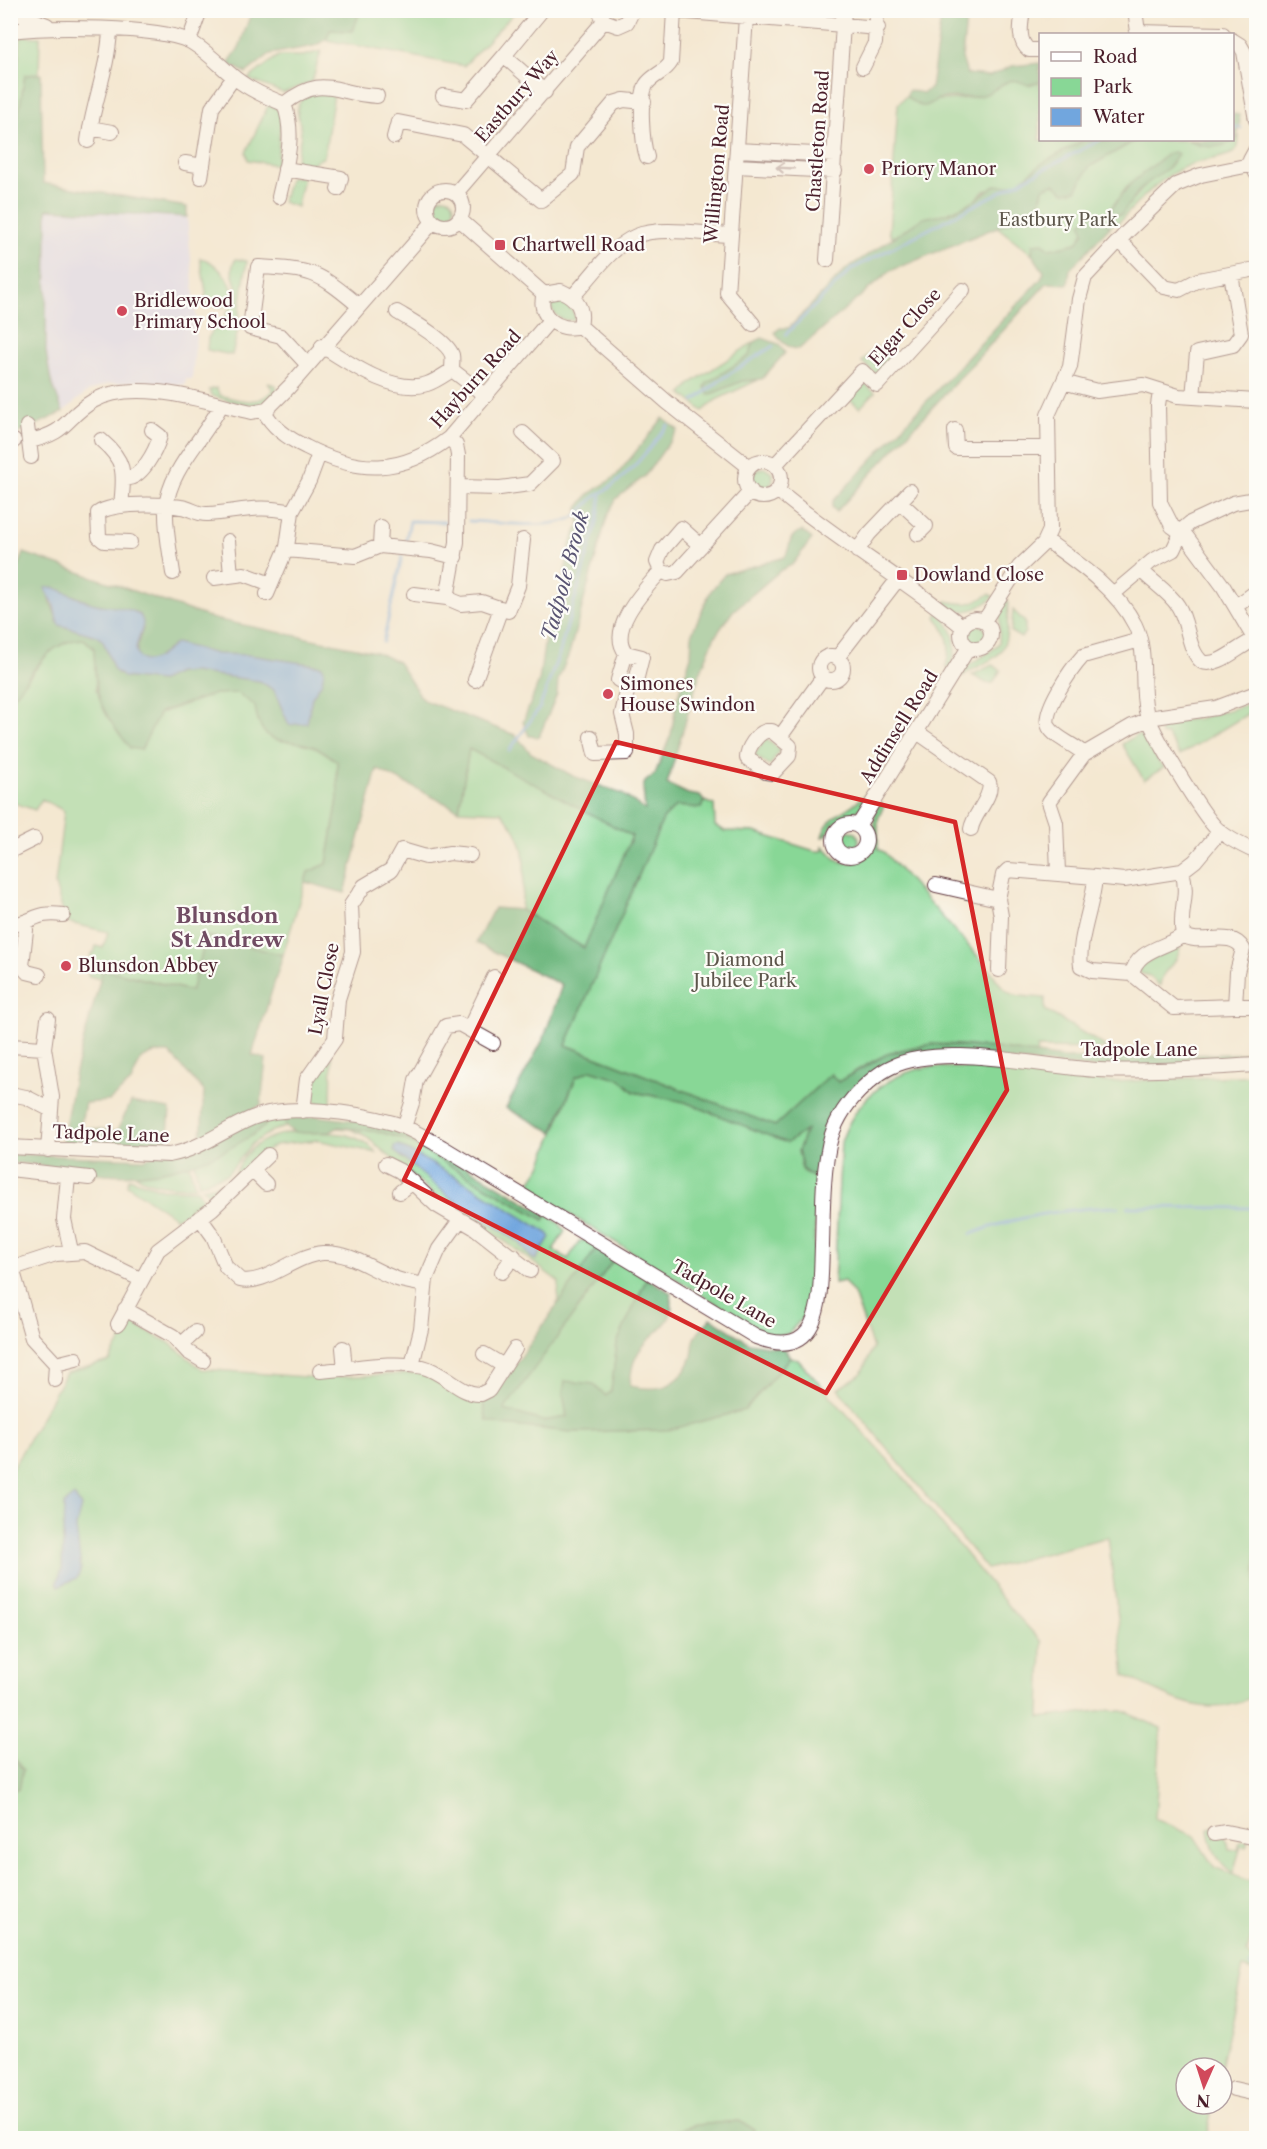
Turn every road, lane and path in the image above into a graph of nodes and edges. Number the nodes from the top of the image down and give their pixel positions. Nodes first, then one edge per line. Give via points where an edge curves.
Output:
1 (200, 10) edge
2 (542, 10) edge
3 (633, 10) edge
4 (664, 10) edge
5 (877, 10) edge
6 (1023, 10) edge
7 (1135, 10) edge
8 (10, 11) edge
9 (674, 11) edge
10 (602, 16) edge
11 (746, 17) junction
12 (844, 17) edge
13 (52, 26) junction
14 (878, 28) junction
15 (10, 31) edge
16 (110, 31) junction
17 (1137, 33) edge
18 (189, 41) junction
19 (1234, 41) edge
20 (1039, 50) edge
21 (504, 56) junction
22 (863, 67) dead end
23 (1252, 69) edge
24 (234, 77) junction
25 (545, 92) junction
26 (377, 96) dead end
27 (443, 96) dead end
28 (644, 102) junction
29 (284, 104) junction
30 (1257, 120) edge
31 (112, 132) dead end
32 (394, 137) dead end
33 (1257, 148) edge
34 (737, 150) junction
35 (835, 155) junction
36 (489, 156) junction
37 (647, 157) dead end
38 (185, 163) dead end
39 (736, 166) junction
40 (285, 169) junction
41 (1253, 169) edge
42 (835, 171) junction
43 (338, 189) dead end
44 (456, 193) junction
45 (279, 197) dead end
46 (459, 219) junction
47 (433, 222) junction
48 (729, 235) junction
49 (1119, 240) junction
50 (828, 260) dead end
51 (1257, 269) edge
52 (1231, 274) junction
53 (963, 290) dead end
54 (544, 294) junction
55 (572, 297) junction
56 (358, 305) junction
57 (397, 312) dead end
58 (550, 320) junction
59 (753, 324) dead end
60 (580, 326) junction
61 (322, 346) junction
62 (307, 364) junction
63 (452, 370) junction
64 (1063, 382) junction
65 (1160, 392) junction
66 (486, 396) junction
67 (1193, 397) junction
68 (1257, 401) edge
69 (221, 405) junction
70 (264, 411) junction
71 (27, 426) dead end
72 (152, 430) dead end
73 (955, 430) dead end
74 (523, 432) dead end
75 (449, 438) junction
76 (101, 440) dead end
77 (29, 441) junction
78 (1046, 448) junction
79 (319, 454) junction
80 (31, 457) dead end
81 (775, 465) junction
82 (749, 467) junction
83 (124, 478) junction
84 (458, 487) junction
85 (777, 490) junction
86 (910, 490) dead end
87 (751, 491) junction
88 (1257, 499) edge
89 (900, 502) junction
90 (121, 506) junction
91 (166, 506) junction
92 (292, 512) junction
93 (381, 526) dead end
94 (1181, 533) junction
95 (918, 534) dead end
96 (523, 540) dead end
97 (1046, 540) junction
98 (228, 541) dead end
99 (130, 542) dead end
100 (380, 546) junction
101 (701, 546) junction
102 (286, 550) junction
103 (857, 551) junction
104 (455, 557) junction
105 (1141, 570) junction
106 (662, 571) junction
107 (174, 573) dead end
108 (231, 575) junction
109 (214, 578) dead end
110 (898, 579) junction
111 (1257, 592) edge
112 (414, 594) dead end
113 (1113, 594) junction
114 (447, 598) junction
115 (1236, 606) junction
116 (501, 608) junction
117 (984, 621) junction
118 (963, 627) junction
119 (1140, 640) junction
120 (1256, 641) edge
121 (969, 647) junction
122 (475, 680) dead end
123 (1257, 693) edge
124 (1149, 719) junction
125 (917, 732) junction
126 (780, 736) dead end
127 (591, 737) dead end
128 (1084, 753) junction
129 (858, 826) dead end
130 (971, 829) dead end
131 (1220, 831) junction
132 (34, 839) dead end
133 (12, 847) edge
134 (1257, 852) edge
135 (470, 855) dead end
136 (1182, 871) junction
137 (1058, 872) junction
138 (1095, 877) junction
139 (936, 885) dead end
140 (998, 899) junction
141 (63, 915) dead end
142 (17, 924) edge
143 (1183, 935) junction
144 (999, 970) dead end
145 (1132, 974) junction
146 (39, 975) dead end
147 (494, 977) dead end
148 (1235, 1006) junction
149 (1257, 1006) edge
150 (48, 1019) dead end
151 (469, 1029) junction
152 (493, 1042) dead end
153 (10, 1046) edge
154 (44, 1048) junction
155 (1257, 1065) edge
156 (10, 1094) edge
157 (51, 1110) junction
158 (303, 1111) junction
159 (404, 1126) junction
160 (10, 1148) edge
161 (48, 1150) junction
162 (268, 1155) dead end
163 (386, 1164) dead end
164 (10, 1169) edge
165 (254, 1171) junction
166 (68, 1177) junction
167 (89, 1178) dead end
168 (413, 1182) junction
169 (266, 1184) dead end
170 (400, 1192) dead end
171 (200, 1218) junction
172 (460, 1220) junction
173 (71, 1251) junction
174 (514, 1256) junction
175 (11, 1269) edge
176 (531, 1271) dead end
177 (502, 1272) dead end
178 (140, 1279) junction
179 (425, 1285) junction
180 (125, 1309) junction
181 (118, 1324) dead end
182 (195, 1332) dead end
183 (182, 1344) junction
184 (343, 1348) dead end
185 (514, 1349) dead end
186 (484, 1354) dead end
187 (76, 1359) dead end
188 (203, 1361) dead end
189 (56, 1364) junction
190 (412, 1365) junction
191 (504, 1366) junction
192 (345, 1369) junction
193 (320, 1371) dead end
194 (55, 1380) dead end
195 (1214, 1834) dead end
196 (1257, 1838) edge
197 (1234, 2089) dead end
198 (1257, 2094) edge

1 - 18 street
2 - 21 street
3 - 10 street, Eastbury Way via 631,18 613,26
4 - 9 street
5 - 14 street
6 - 20 street via 1024,46
7 - 17 street
8 - 13 street
9 - 11 street
9 - 28 street via 671,62 647,84
10 - 25 street, Eastbury Way
11 - 12 street
11 - 34 street, Willington Road
12 - 14 street
12 - 35 street, Chastleton Road
13 - 15 street
13 - 16 street
14 - 22 street
16 - 18 street via 165,34
16 - 31 street via 108,62 89,135
18 - 24 street
19 - 23 street
21 - 25 street
21 - 27 street via 466,99
23 - 30 street
24 - 29 street
24 - 38 street via 212,108 202,171
25 - 36 street, Eastbury Way
26 - 29 street via 309,87
28 - 36 street via 614,103 577,147 573,174 541,200
28 - 37 street via 643,140
29 - 40 street via 291,132
32 - 36 street via 398,122 454,132 464,135
33 - 41 street via 1251,156
34 - 35 street
34 - 39 street, Willington Road
35 - 42 street, Chastleton Road
36 - 44 street, Eastbury Way
42 -> 39 street
39 - 48 street, Willington Road
40 - 43 street via 341,178
40 - 45 street
41 - 49 street via 1201,175 1176,185
42 - 50 street, Chastleton Road
44 - 46 street via 462,204
44 - 47 street via 441,190 431,196 426,206
46 - 47 street via 449,226
46 - 54 street
47 - 56 street
48 - 55 street via 668,232 637,236 616,249
48 - 59 street, Willington Road via 727,296
49 - 52 street via 1167,288 1179,290 1198,280
49 - 64 street via 1092,268 1083,284 1072,359
51 - 52 street
52 - 67 street via 1240,334 1233,345 1197,352
53 - 81 street, Elgar Close via 877,384 862,371
54 - 55 street via 561,291
54 - 58 street via 544,311
55 - 60 street via 581,310
56 - 61 street
56 - 62 street via 314,273 258,267 250,328 281,336
57 - 63 street via 449,350
58 - 60 street via 570,328
58 - 66 street, Hayburn Road
60 - 82 street
61 - 62 street
61 - 63 street via 365,373 389,381 421,385
62 - 70 street
63 - 66 street
64 - 65 street via 1097,391 1143,385
64 - 78 street via 1048,415
65 - 67 street
65 - 94 street via 1158,496 1170,522
66 - 75 street, Hayburn Road
67 - 68 street
69 - 70 street
69 - 77 street via 171,394 115,392 91,402 56,434
69 - 91 street via 180,469
70 - 79 street, Hayburn Road via 282,432
71 - 77 street
72 - 83 street via 160,436 153,452 138,473
73 - 78 street via 956,448
74 - 84 street via 554,461 536,481 512,487
75 - 79 street, Hayburn Road via 422,456 384,467 361,467
75 - 84 street via 458,450
76 - 83 street via 121,460
77 - 80 street
78 - 97 street via 1050,526
79 - 92 street
81 - 82 street via 763,461
81 - 85 street via 781,477
82 - 87 street via 746,480
83 - 90 street
84 - 104 street
85 - 87 street via 765,496
85 - 103 street
86 - 89 street
87 - 101 street
88 - 94 street via 1238,501 1208,513
89 - 95 street via 926,526
89 - 103 street
90 - 91 street
90 - 99 street via 98,513 98,535 104,541
91 - 92 street via 203,514 254,507
91 - 107 street
92 - 102 street
93 - 100 street
94 - 105 street via 1173,550
94 - 115 street
96 - 116 street via 518,586 508,611
97 - 113 street
97 - 117 street via 1019,568
98 - 108 street
100 - 102 street via 355,556
100 - 104 street via 431,550
101 - 106 street via 677,572
101 - 106 street via 681,528 658,556
102 - 108 street via 269,589 249,576
103 - 110 street
104 - 114 street
105 - 113 street
105 - 120 street via 1177,605 1193,650 1202,662 1216,662
106 - 127 street via 631,606 621,639 626,653 618,680 629,683 622,714 627,753 595,754
108 - 109 street
110 - 118 street
110 - 126 street via 837,658 828,657 820,662 823,677
111 - 115 street
112 - 114 street
113 - 119 street via 1133,621
114 - 116 street
115 - 120 street
116 - 122 street
117 - 118 street via 970,620
117 - 121 street via 990,628 990,641 983,647
118 - 121 street via 962,636
119 - 124 street
119 - 128 street via 1083,656 1049,709 1049,728
121 - 125 street, Addinsell Road
123 - 124 street via 1216,708
124 - 128 street
124 - 131 street via 1209,820
125 - 129 street, Addinsell Road
125 - 130 street via 990,783
128 - 137 street via 1049,802 1056,823
131 - 134 street
131 - 136 street
132 - 133 street
135 - 158 street, Lyall Close via 426,857 402,850 391,870 355,896 350,909 352,958 340,993 335,1039 306,1079
136 - 138 street via 1124,880
136 - 143 street via 1187,892 1182,907
137 - 138 street
137 - 140 street via 1008,870 1003,875
138 - 145 street via 1081,966 1092,971
139 - 140 street
140 - 144 street
141 - 142 street via 43,913
142 - 146 street via 26,930 22,966
143 - 145 street via 1144,955
143 - 148 street via 1193,939 1228,939 1240,944 1243,955 1237,972
145 - 148 street via 1174,1008
147 - 151 street
148 - 149 street
150 - 154 street
151 - 152 street
151 - 159 street via 450,1023 442,1031 416,1080
153 - 154 street
154 - 157 street via 52,1090
155 - 159 street, Tadpole Lane via 1101,1070 950,1057 912,1061 877,1074 843,1112 830,1141 819,1311 805,1334 784,1344 756,1337
156 - 157 street via 26,1097
157 - 161 street
158 - 159 street, Tadpole Lane via 350,1114
158 - 161 street, Tadpole Lane via 265,1114 195,1149 169,1155
160 - 161 street, Tadpole Lane
162 - 165 street
163 - 168 street
164 - 166 street
165 - 169 street
165 - 171 street
166 - 167 street
166 - 173 street via 64,1219
168 - 170 street
168 - 172 street via 436,1205
171 - 178 street via 164,1243
171 - 179 street via 213,1236 226,1267 240,1280 255,1280 306,1256 327,1253 345,1255 397,1279
172 - 174 street
172 - 179 street via 434,1258
173 - 175 street
173 - 178 street via 85,1252
174 - 176 street
174 - 177 street
175 - 189 street via 32,1338
178 - 180 street
179 - 190 street via 421,1329
180 - 181 street
180 - 183 street
182 - 183 street
183 - 188 street
184 - 192 street
185 - 191 street
186 - 191 street
187 - 189 street
189 - 194 street
190 - 191 street via 433,1370 477,1395 489,1389
190 - 192 street
192 - 193 street
195 - 196 street via 1226,1832
197 - 198 street

